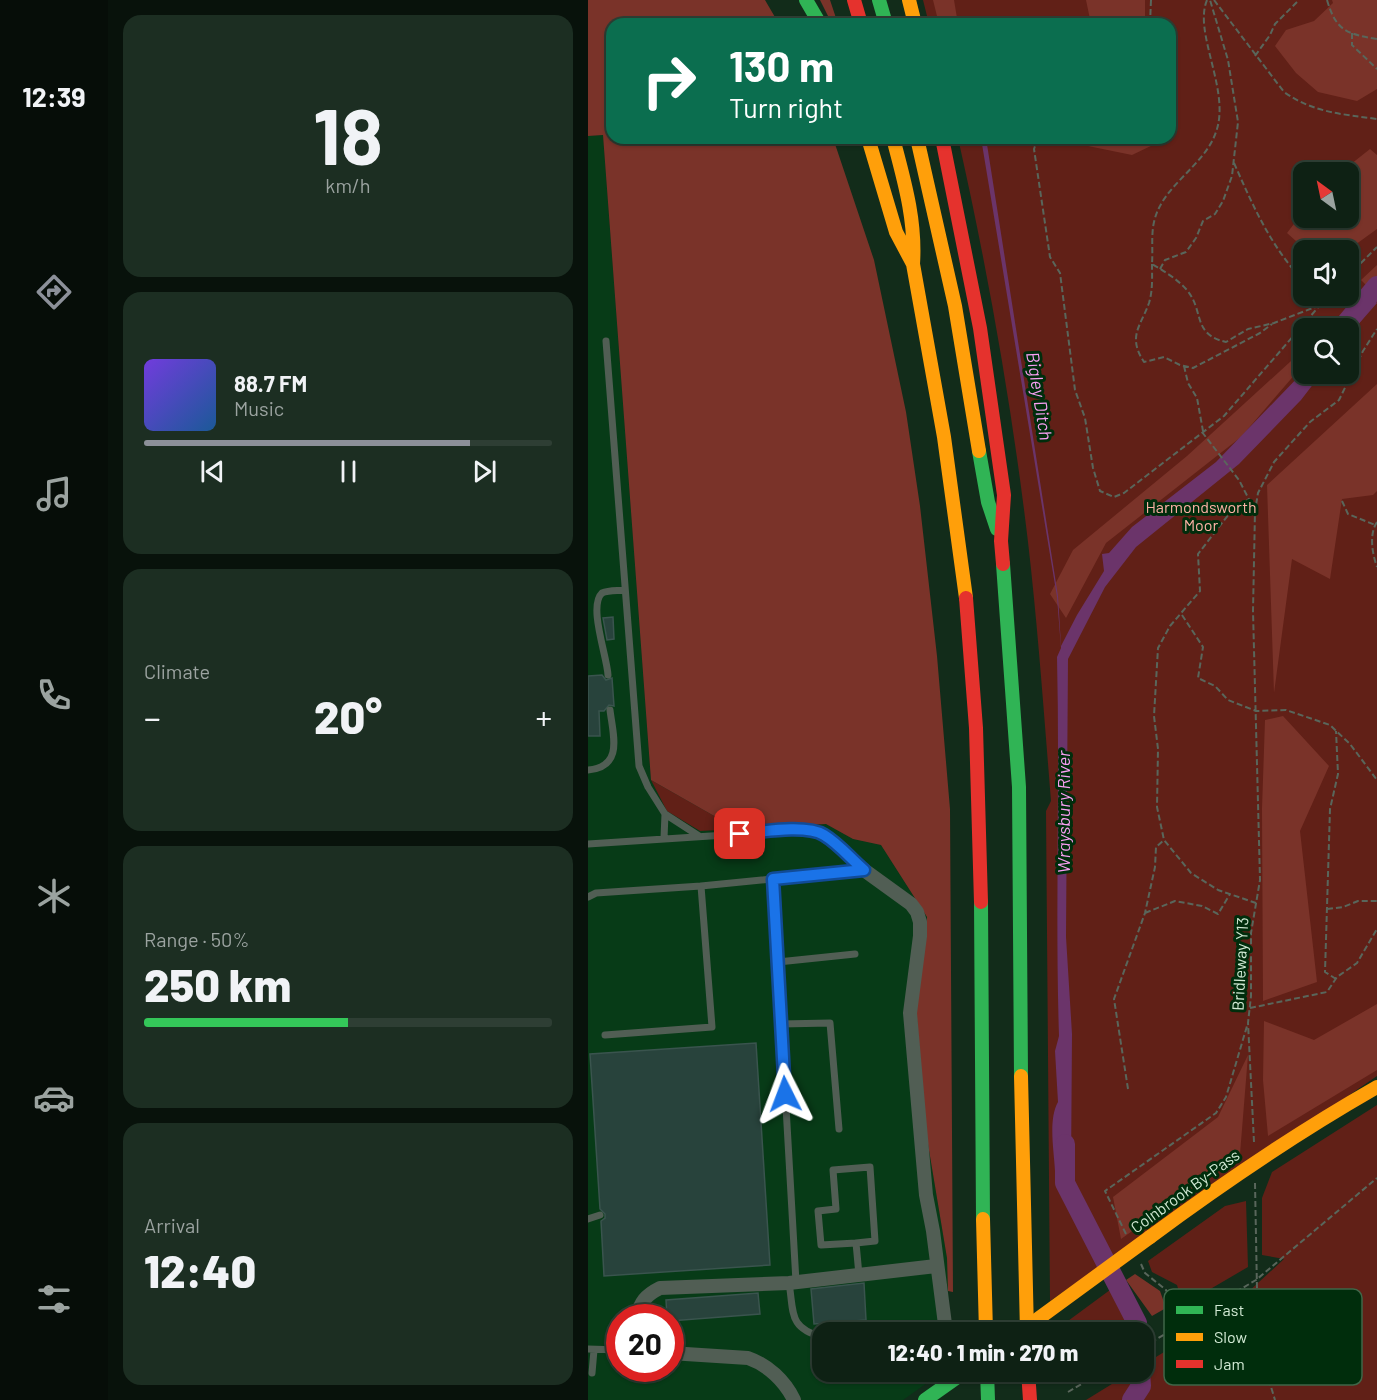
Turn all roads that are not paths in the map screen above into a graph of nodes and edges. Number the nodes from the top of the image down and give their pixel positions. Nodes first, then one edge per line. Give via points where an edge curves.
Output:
1 (806, 0) edge
2 (854, 0) edge
3 (879, 0) edge
4 (909, 0) edge
5 (816, 18) edge
6 (859, 18) edge
7 (884, 18) edge
8 (914, 18) edge
9 (870, 144) edge
10 (894, 144) edge
11 (918, 144) edge
12 (943, 144) edge
13 (913, 264) junction
14 (606, 341) dead end
15 (1001, 541) junction
16 (625, 590) junction
17 (608, 675) dead end
18 (610, 710) dead end
19 (588, 770) edge
20 (664, 814) junction
21 (699, 836) junction
22 (664, 838) junction
23 (588, 844) edge
24 (864, 870) junction
25 (773, 879) junction
26 (701, 886) junction
27 (588, 897) edge
28 (855, 954) dead end
29 (778, 962) junction
30 (781, 1024) junction
31 (605, 1035) dead end
32 (1377, 1088) edge
33 (838, 1129) dead end
34 (600, 1215) dead end
35 (588, 1220) edge
36 (856, 1243) junction
37 (936, 1266) junction
38 (859, 1275) junction
39 (792, 1283) junction
40 (641, 1304) edge
41 (944, 1322) edge
42 (986, 1322) edge
43 (1027, 1322) edge
44 (1034, 1322) edge
45 (812, 1333) edge
46 (591, 1349) edge
47 (606, 1350) edge
48 (684, 1354) edge
49 (592, 1373) dead end
50 (947, 1382) edge
51 (950, 1382) edge
52 (987, 1382) edge
53 (1029, 1382) edge
54 (794, 1400) edge
55 (925, 1400) edge
56 (948, 1400) edge
57 (988, 1400) edge
58 (1030, 1400) edge

1 - 5 highway
2 - 6 highway
3 - 7 highway
4 - 8 highway
9 - 13 highway via 896,232
10 - 13 highway via 915,231
11 - 15 highway via 955,306 987,502
12 - 15 highway via 964,236 993,407 1004,495
13 - 42 highway via 944,430 966,605 976,727
14 - 16 lane
15 - 43 highway via 1019,787
16 - 17 lane via 600,594 591,609 592,627
16 - 20 lane via 639,766
18 - 19 lane via 614,752 601,768
20 - 21 lane
20 - 22 lane
21 - 22 lane
21 - 24 lane via 814,831
22 - 23 lane
24 - 25 lane
24 - 37 street via 911,904 920,922 910,1013
25 - 26 lane
25 - 29 lane
26 - 27 lane via 596,893
26 - 31 lane via 712,1027
28 - 29 lane
29 - 30 lane
30 - 33 lane via 830,1023
30 - 39 lane
32 - 44 highway, Colnbrook By-Pass, bridge via 1225,1181
34 - 35 lane
36 - 36 lane via 875,1241 870,1167 833,1170 836,1209 818,1211 821,1245
36 - 38 lane
37 - 38 street
37 - 41 street
38 - 39 street
39 - 40 street via 660,1288
39 - 45 lane via 794,1321
46 - 47 lane
46 - 49 lane
48 - 54 street via 748,1358 781,1381
50 - 56 street
51 - 55 highway, bridge
52 - 57 highway
53 - 58 highway

